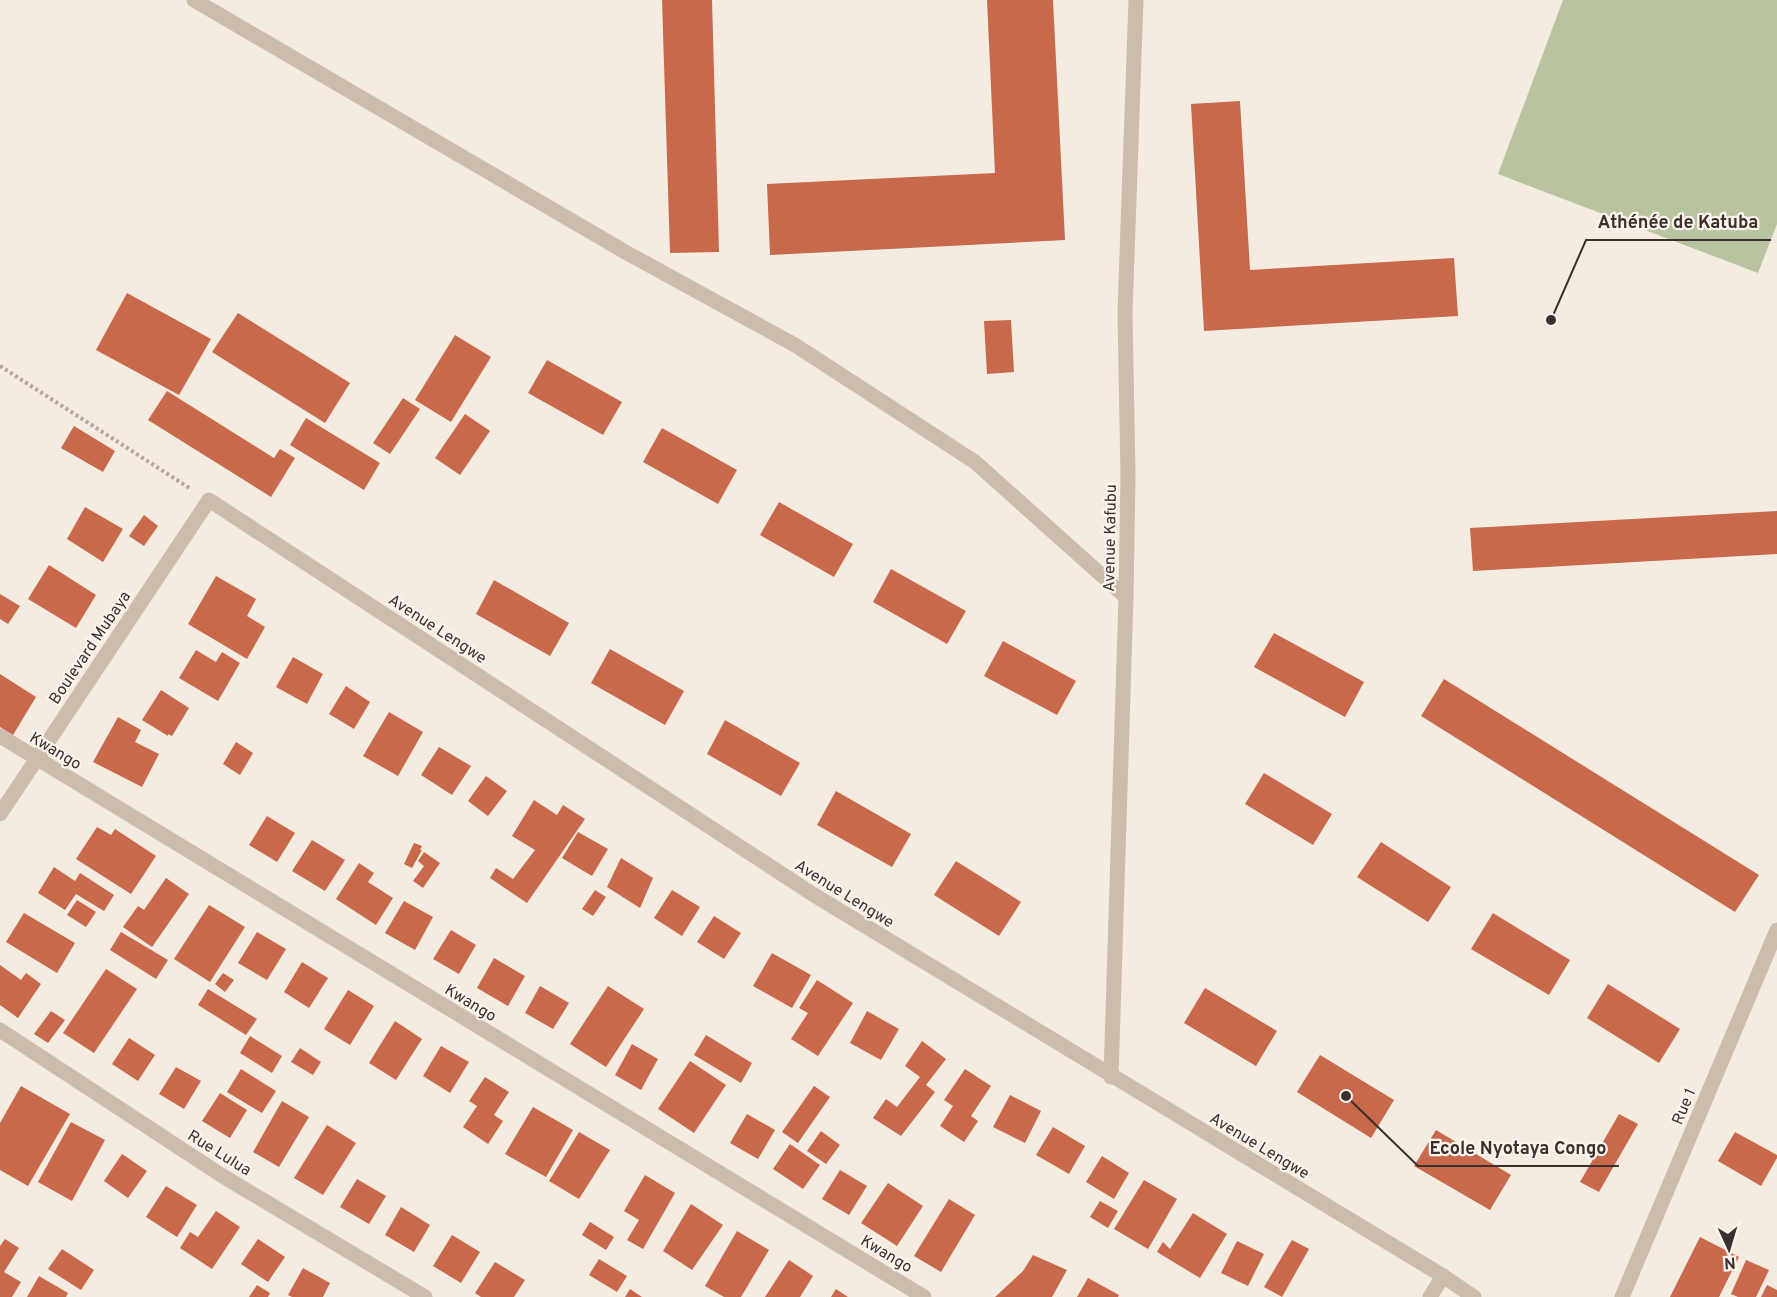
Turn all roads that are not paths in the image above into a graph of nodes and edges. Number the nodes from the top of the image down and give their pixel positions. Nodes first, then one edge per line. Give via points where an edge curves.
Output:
1 (194, 0) edge
2 (1136, 0) edge
3 (208, 500) joint
4 (1126, 597) junction
5 (0, 736) edge
6 (36, 758) junction
7 (0, 814) edge
8 (1777, 930) edge
9 (0, 1030) edge
10 (1112, 1077) junction
11 (1443, 1276) junction
12 (425, 1297) edge
13 (924, 1297) edge
14 (1430, 1297) edge
15 (1474, 1297) edge
16 (1622, 1297) edge

1 - 4 street via 627,253 795,345 975,462
2 - 4 street, Avenue Kafubu via 1125,312
3 - 6 street, Boulevard Mubaya
3 - 10 street, Avenue Lengwe via 814,895
4 - 10 street, Avenue Kafubu
5 - 6 street, Kwango
6 - 7 street, Boulevard Mubaya
6 - 13 street, Kwango
8 - 16 street, Rue 1
9 - 12 street, Rue Lulua via 221,1175
10 - 11 street, Avenue Lengwe
11 - 14 street
11 - 15 street, Avenue Lengwe

